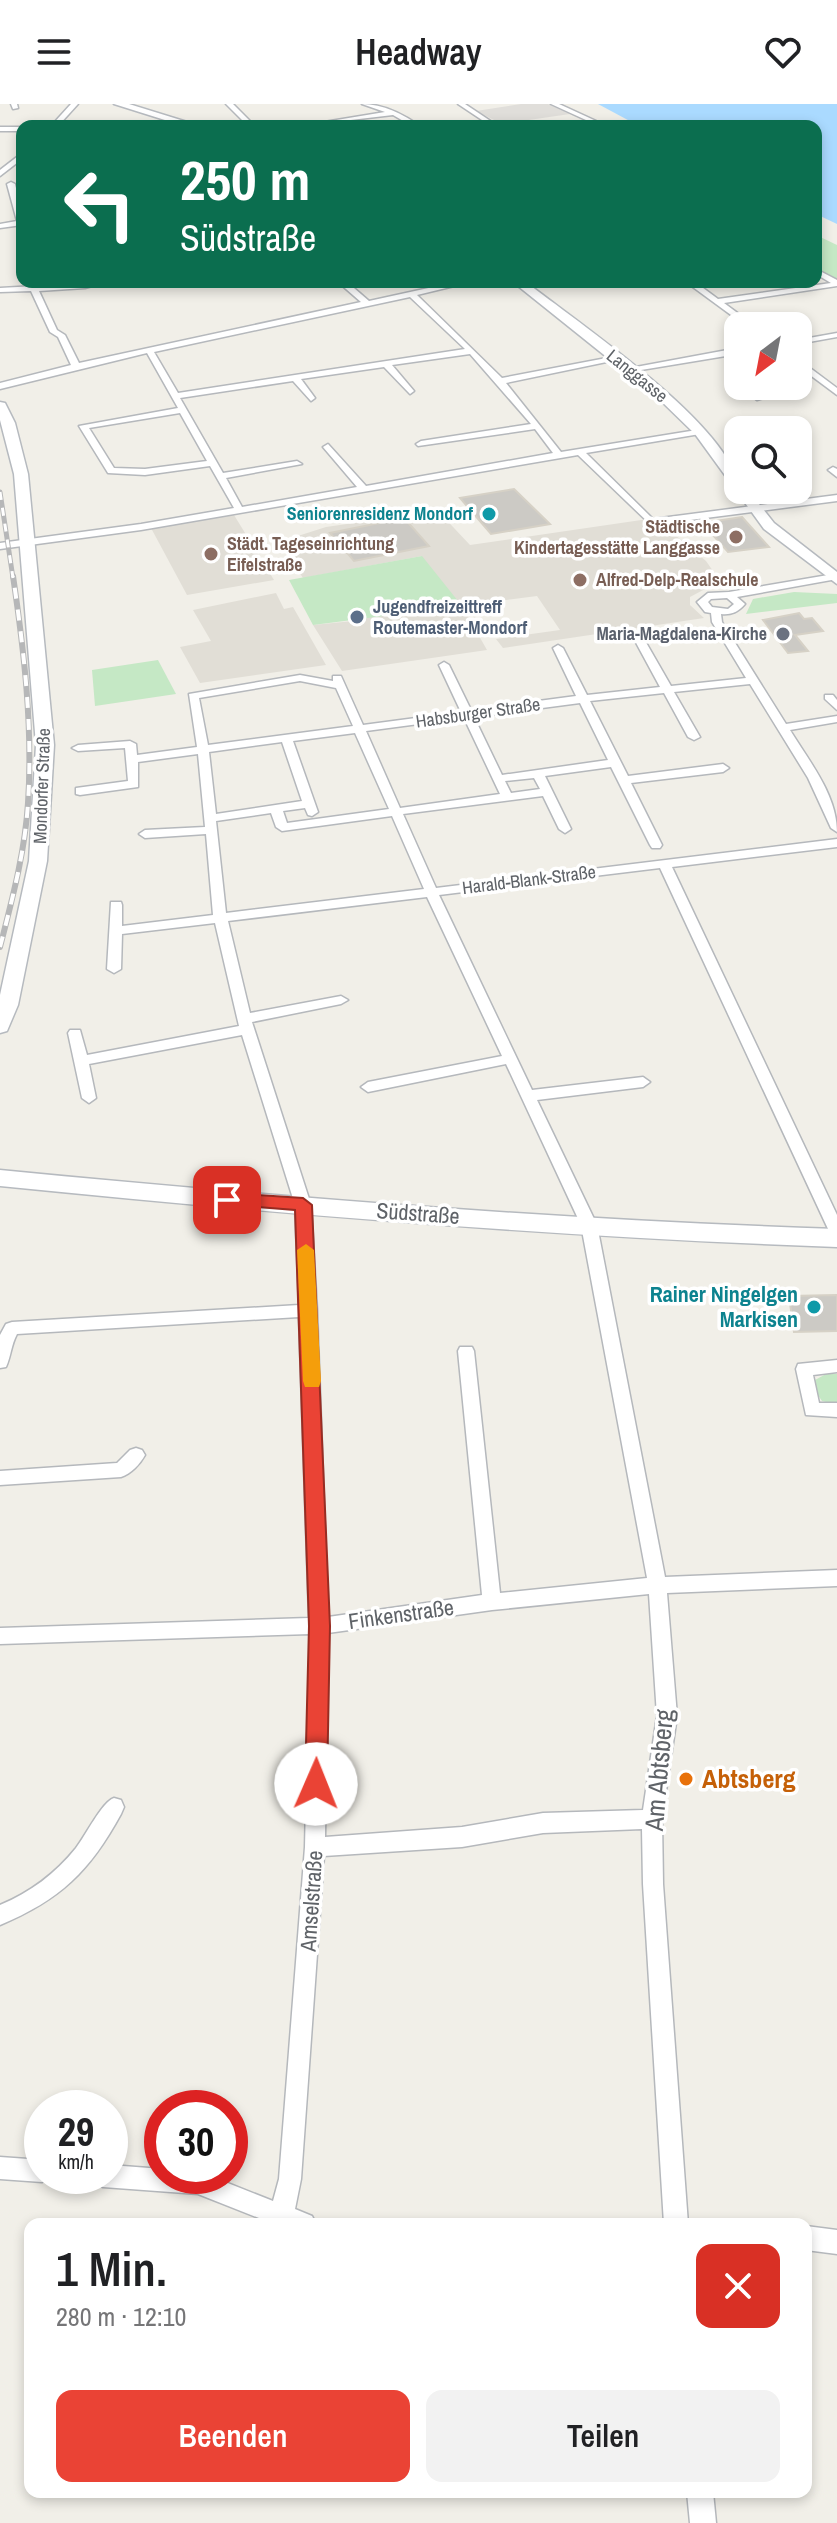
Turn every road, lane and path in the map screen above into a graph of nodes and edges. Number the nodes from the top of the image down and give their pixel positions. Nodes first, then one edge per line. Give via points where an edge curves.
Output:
1 (75, 104) edge
2 (119, 104) edge
3 (229, 104) edge
4 (365, 104) edge
5 (397, 104) edge
6 (461, 104) edge
7 (554, 104) edge
8 (381, 108) junction
9 (394, 113) junction
10 (60, 120) edge
11 (174, 120) edge
12 (246, 120) edge
13 (345, 120) edge
14 (406, 120) edge
15 (486, 120) edge
16 (590, 120) edge
17 (16, 160) edge
18 (0, 174) edge
19 (0, 184) edge
20 (11, 184) junction
21 (16, 184) edge
22 (16, 203) edge
23 (34, 288) joint
24 (349, 288) edge
25 (432, 288) edge
26 (527, 288) edge
27 (699, 288) edge
28 (809, 288) edge
29 (0, 290) edge
30 (410, 293) junction
31 (718, 301) junction
32 (366, 302) junction
33 (733, 312) edge
34 (837, 335) edge
35 (812, 339) edge
36 (149, 350) junction
37 (470, 351) junction
38 (724, 353) edge
39 (617, 359) junction
40 (386, 364) junction
41 (76, 366) junction
42 (629, 369) junction
43 (812, 373) edge
44 (816, 376) junction
45 (295, 377) junction
46 (812, 377) edge
47 (500, 381) junction
48 (0, 386) edge
49 (410, 391) dead end
50 (837, 392) edge
51 (176, 396) junction
52 (311, 398) dead end
53 (0, 406) edge
54 (184, 410) junction
55 (538, 426) junction
56 (700, 431) junction
57 (421, 444) dead end
58 (328, 447) dead end
59 (579, 451) junction
60 (558, 454) junction
61 (213, 463) junction
62 (297, 464) dead end
63 (724, 466) edge
64 (220, 476) junction
65 (363, 488) junction
66 (837, 498) edge
67 (754, 504) edge
68 (758, 508) junction
69 (239, 509) junction
70 (27, 543) junction
71 (0, 546) edge
72 (836, 578) edge
73 (729, 595) junction
74 (716, 612) junction
75 (639, 639) dead end
76 (558, 648) dead end
77 (444, 665) dead end
78 (754, 680) junction
79 (666, 689) junction
80 (193, 696) joint
81 (581, 699) junction
82 (468, 714) junction
83 (837, 719) edge
84 (783, 728) junction
85 (361, 730) junction
86 (694, 737) dead end
87 (286, 738) junction
88 (78, 748) dead end
89 (203, 749) junction
90 (132, 759) junction
91 (614, 763) junction
92 (723, 768) dead end
93 (538, 774) junction
94 (498, 779) junction
95 (624, 780) junction
96 (80, 791) dead end
97 (547, 792) junction
98 (507, 797) junction
99 (309, 804) junction
100 (276, 809) junction
101 (395, 812) junction
102 (316, 822) junction
103 (210, 824) junction
104 (837, 828) edge
105 (565, 829) dead end
106 (145, 834) dead end
107 (837, 843) edge
108 (656, 845) dead end
109 (664, 864) junction
110 (431, 891) junction
111 (116, 905) dead end
112 (220, 916) junction
113 (115, 931) junction
114 (114, 969) dead end
115 (341, 1000) dead end
116 (246, 1024) junction
117 (0, 1026) edge
118 (75, 1033) dead end
119 (509, 1059) junction
120 (82, 1061) junction
121 (643, 1082) dead end
122 (368, 1087) dead end
123 (527, 1096) junction
124 (89, 1098) dead end
125 (0, 1178) edge
126 (303, 1205) junction
127 (589, 1225) junction
128 (837, 1231) edge
129 (837, 1238) edge
130 (309, 1310) junction
131 (466, 1351) dead end
132 (0, 1362) edge
133 (837, 1366) edge
134 (837, 1410) edge
135 (136, 1455) dead end
136 (0, 1478) edge
137 (837, 1578) edge
138 (657, 1585) junction
139 (492, 1602) junction
140 (319, 1626) junction
141 (0, 1636) edge
142 (114, 1807) dead end
143 (652, 1819) junction
144 (315, 1847) junction
145 (0, 1915) edge
146 (0, 2168) edge
147 (24, 2170) edge
148 (128, 2178) edge
149 (282, 2213) junction
150 (292, 2218) edge
151 (676, 2218) edge
152 (812, 2239) edge
153 (837, 2242) edge
154 (701, 2498) edge
155 (703, 2523) edge

1 - 10 street
2 - 11 street
3 - 12 street
4 - 8 street
5 - 8 street
6 - 15 street
7 - 16 street
8 - 9 street
9 - 13 street
9 - 14 street
17 - 18 street
19 - 20 street
20 - 21 street
20 - 22 street
23 - 29 street
23 - 41 street
24 - 32 street
25 - 30 street
26 - 39 street, Langgasse
27 - 31 street
28 - 31 street
30 - 32 street
30 - 37 street
31 - 33 street
32 - 36 street
34 - 35 street
36 - 41 street
36 - 51 street
37 - 40 street
37 - 47 street
38 - 42 street
39 - 42 street, Langgasse
39 - 47 street
40 - 45 street
40 - 49 street
41 - 48 street
42 - 56 street, Langgasse
43 - 44 street
44 - 46 street
44 - 50 street
45 - 51 street
45 - 52 street
47 - 55 street
51 - 54 street
53 - 70 street, Mondorfer Straße via 17,453
54 - 61 street
54 - 61 street via 83,426 111,471
55 - 57 street
55 - 60 street
56 - 59 street
56 - 63 street, Langgasse
58 - 65 street
59 - 60 street
59 - 68 street via 651,522
60 - 65 street
61 - 64 street
62 - 64 street
64 - 69 street
65 - 69 street
66 - 68 street
67 - 68 street, Langgasse
68 - 72 street, Langgasse via 769,526
69 - 70 street
70 - 71 street
70 - 117 street, Mondorfer Straße via 44,710 45,781 38,861
72 - 73 street
73 - 74 street via 739,601 739,608
73 - 74 street via 703,599 704,606
74 - 78 street via 717,622
75 - 79 street
76 - 81 street
77 - 82 street
78 - 79 street, Habsburger Straße
78 - 84 street
79 - 81 street, Habsburger Straße
79 - 86 street
80 - 85 street, Am Abtsberg via 300,678 339,680
80 - 89 street, Amselstraße
81 - 82 street, Habsburger Straße
81 - 91 street
82 - 85 street, Habsburger Straße
82 - 94 street
83 - 84 street
84 - 104 street
85 - 87 street, Habsburger Straße
85 - 101 street, Am Abtsberg
87 - 89 street, Habsburger Straße
87 - 99 street
88 - 90 street via 130,744
89 - 90 street, Habsburger Straße
89 - 103 street, Amselstraße
90 - 96 street via 134,784
91 - 93 street
91 - 95 street
92 - 95 street
93 - 94 street
93 - 97 street
94 - 98 street
95 - 108 street
97 - 98 street
97 - 105 street
98 - 101 street
99 - 100 street
99 - 102 street
100 - 102 street via 282,827
100 - 103 street
101 - 102 street
101 - 110 street, Am Abtsberg
103 - 106 street
103 - 112 street, Amselstraße
107 - 109 street, Harald-Blank-Straße
109 - 110 street, Harald-Blank-Straße
109 - 128 street
110 - 112 street, Harald-Blank-Straße
110 - 119 street, Am Abtsberg
111 - 113 street
112 - 113 street, Harald-Blank-Straße
112 - 116 street, Amselstraße
113 - 114 street
115 - 116 street
116 - 120 street
116 - 126 street, Amselstraße
118 - 120 street
119 - 122 street
119 - 123 street, Am Abtsberg
120 - 124 street
121 - 123 street
123 - 127 street, Am Abtsberg
125 - 126 street, Südstraße
126 - 127 street, Südstraße
126 - 130 street, Amselstraße
127 - 129 street, Südstraße via 719,1236
127 - 138 street, Am Abtsberg
130 - 132 street via 12,1328
130 - 140 street, Amselstraße
131 - 139 street
133 - 134 street via 804,1369 812,1410
135 - 136 street via 121,1470
137 - 138 street, Finkenstraße
138 - 139 street, Finkenstraße
138 - 143 street, Am Abtsberg via 667,1716
139 - 140 street, Finkenstraße
140 - 141 street, Finkenstraße
140 - 144 street, Amselstraße
142 - 145 street via 98,1839 73,1865 37,1899
143 - 144 street via 543,1823 462,1837
143 - 151 street, Am Abtsberg
144 - 149 street, Amselstraße via 290,2179
146 - 147 street
148 - 149 street via 198,2183
149 - 150 street
152 - 153 street
154 - 155 street

